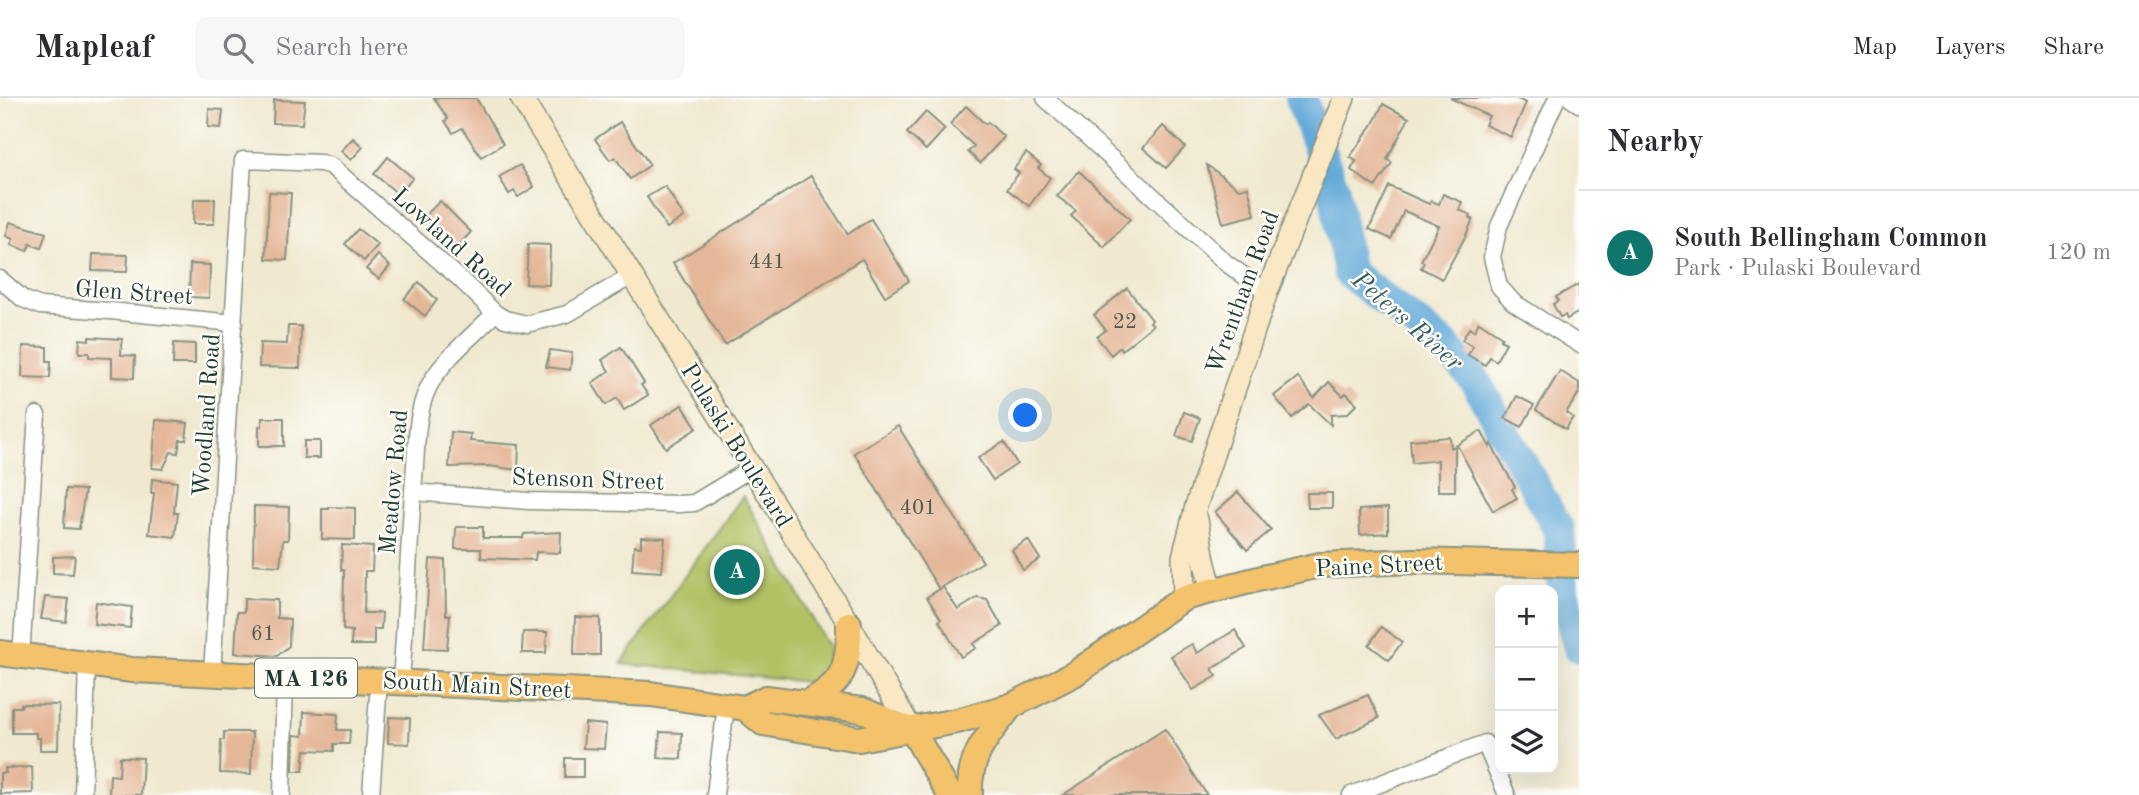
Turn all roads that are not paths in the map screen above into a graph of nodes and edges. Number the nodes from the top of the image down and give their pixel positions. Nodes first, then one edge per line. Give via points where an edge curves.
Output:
1 (521, 98) edge
2 (1045, 98) edge
3 (1344, 98) edge
4 (1557, 98) edge
5 (1570, 98) edge
6 (1579, 104) edge
7 (243, 160) joint
8 (631, 276) junction
9 (0, 279) edge
10 (1266, 292) junction
11 (495, 313) junction
12 (234, 323) junction
13 (1579, 344) edge
14 (37, 415) dead end
15 (751, 468) junction
16 (413, 492) junction
17 (1196, 506) junction
18 (1576, 565) edge
19 (1212, 591) junction
20 (1184, 598) junction
21 (849, 624) junction
22 (11, 655) edge
23 (87, 665) junction
24 (212, 674) junction
25 (285, 677) junction
26 (390, 681) junction
27 (806, 703) junction
28 (1011, 706) junction
29 (736, 707) junction
30 (912, 730) junction
31 (83, 795) edge
32 (282, 795) edge
33 (371, 795) edge
34 (715, 795) edge
35 (950, 795) edge
36 (970, 795) edge
37 (1351, 795) edge
38 (1507, 795) edge

1 - 8 main road, Pulaski Boulevard
2 - 10 street via 1226,263
3 - 10 main road, Wrentham Road
4 - 13 street via 1499,226 1492,257 1499,286 1513,302
5 - 6 street
7 - 11 street, Lowland Road via 331,166
7 - 12 street, Woodland Road
8 - 11 street, Lowland Road via 567,314 540,323 515,322
8 - 15 main road, Pulaski Boulevard
9 - 12 street, Glen Street via 30,303 50,308
10 - 17 main road, Wrentham Road
11 - 16 street, Meadow Road via 430,385 419,420
12 - 24 street, Woodland Road
14 - 22 street
15 - 16 street, Stenson Street via 694,503 679,505
15 - 21 main road, Pulaski Boulevard
16 - 26 street, Meadow Road
17 - 19 main road, Wrentham Road
17 - 20 main road, Wrentham Road via 1183,557
18 - 19 main road, Paine Street via 1414,561 1320,565
19 - 20 main road, Paine Street
20 - 28 main road via 1074,674
21 - 27 main road via 843,673 830,689
21 - 30 main road, Pulaski Boulevard
22 - 23 main road, South Main Street / MA 126
23 - 24 main road, South Main Street / MA 126
23 - 31 street
24 - 25 main road, South Main Street / MA 126
25 - 26 main road, South Main Street / MA 126
25 - 32 street
26 - 29 main road, South Main Street / MA 126 via 634,693
26 - 33 street, Meadow Road
27 - 29 main road, South Main Street / MA 126 via 766,698
27 - 30 main road, South Main Street / MA 126 via 863,710
28 - 30 main road
28 - 36 main road via 977,752 970,772
29 - 30 main road, South Main Street / MA 126 via 763,723 859,739
29 - 34 street
30 - 35 main road, Pulaski Boulevard
37 - 38 street via 1485,743

